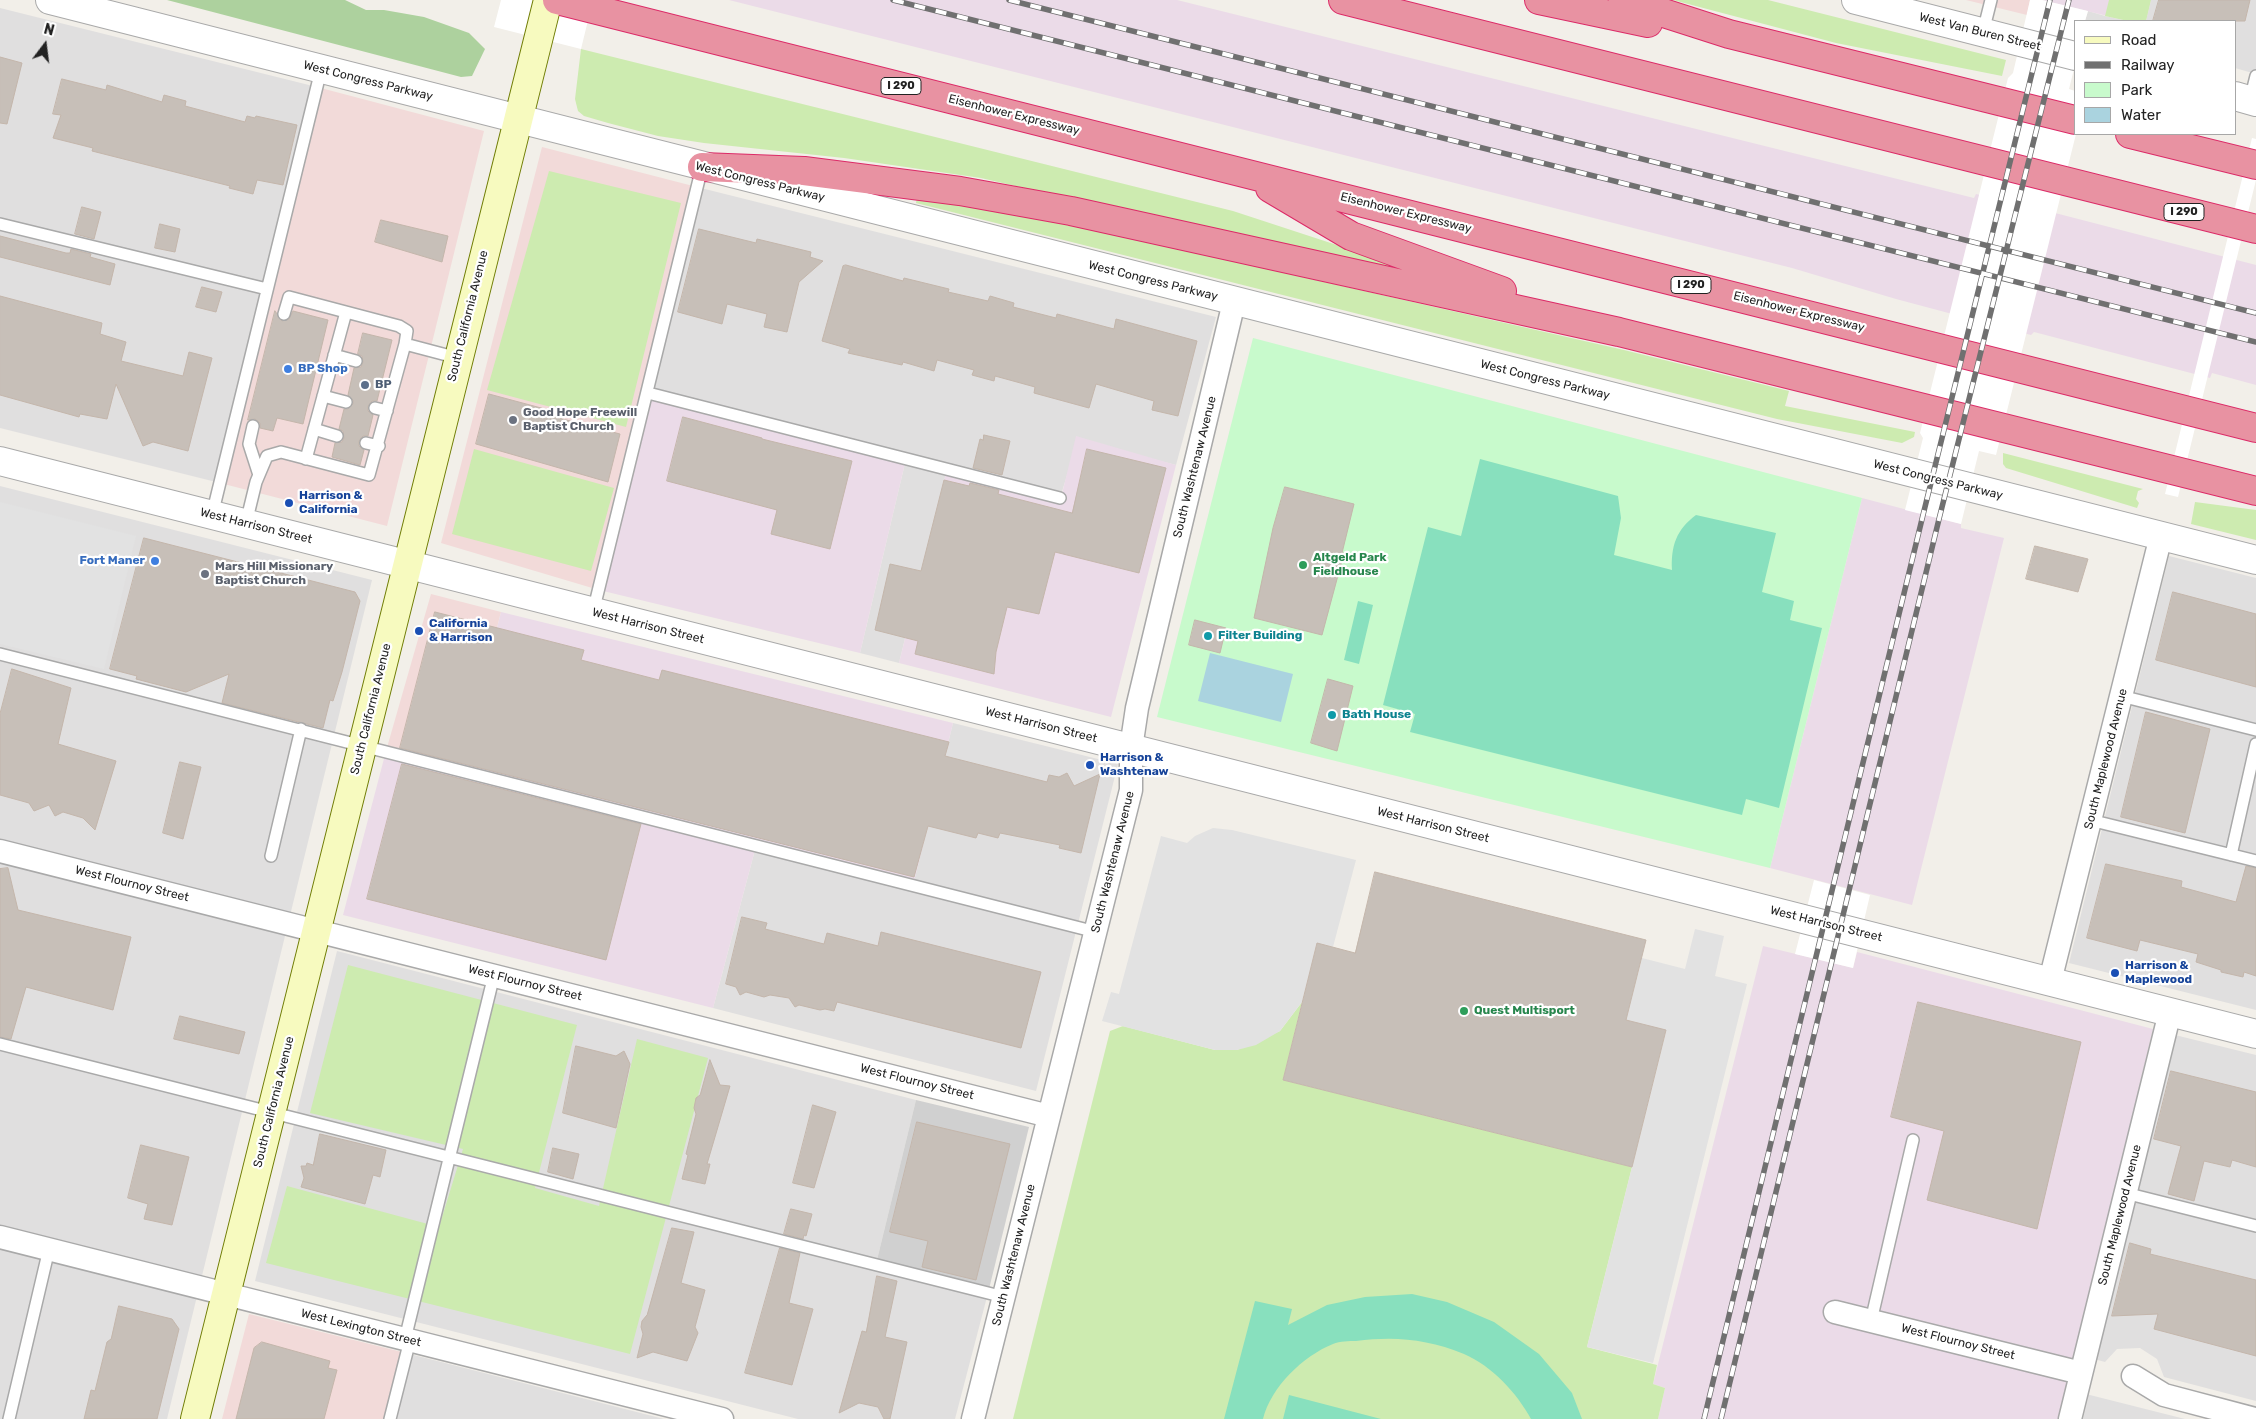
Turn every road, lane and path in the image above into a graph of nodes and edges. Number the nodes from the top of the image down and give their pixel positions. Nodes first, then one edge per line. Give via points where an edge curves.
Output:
1 (50, 0) edge
2 (548, 0) edge
3 (557, 0) edge
4 (1342, 0) edge
5 (1539, 0) edge
6 (1623, 0) edge
7 (1856, 0) edge
8 (1991, 0) edge
9 (1983, 32) junction
10 (1729, 34) junction
11 (2074, 56) edge
12 (321, 70) junction
13 (517, 120) junction
14 (2074, 120) edge
15 (2134, 135) edge
16 (2256, 165) edge
17 (702, 167) junction
18 (1246, 173) junction
19 (0, 224) edge
20 (2256, 230) edge
21 (268, 289) junction
22 (1234, 302) junction
23 (346, 312) junction
24 (284, 314) dead end
25 (1619, 332) junction
26 (405, 344) junction
27 (334, 355) junction
28 (458, 358) junction
29 (356, 361) dead end
30 (385, 368) dead end
31 (397, 372) junction
32 (648, 393) junction
33 (323, 396) junction
34 (346, 402) dead end
35 (375, 408) dead end
36 (388, 411) junction
37 (253, 426) dead end
38 (2256, 428) edge
39 (314, 429) junction
40 (337, 436) dead end
41 (366, 443) dead end
42 (379, 446) junction
43 (306, 459) junction
44 (0, 461) edge
45 (259, 475) junction
46 (2256, 491) edge
47 (1060, 498) dead end
48 (212, 515) junction
49 (246, 523) junction
50 (2161, 536) junction
51 (2256, 560) edge
52 (407, 564) junction
53 (593, 612) junction
54 (0, 654) edge
55 (2121, 696) junction
56 (301, 729) junction
57 (2256, 730) edge
58 (2256, 744) edge
59 (362, 745) junction
60 (1131, 748) junction
61 (2090, 820) junction
62 (0, 851) edge
63 (2231, 855) junction
64 (271, 856) dead end
65 (2256, 861) edge
66 (316, 930) junction
67 (1096, 932) junction
68 (494, 975) junction
69 (2050, 981) junction
70 (2170, 1012) junction
71 (2256, 1034) edge
72 (0, 1044) edge
73 (272, 1112) junction
74 (1050, 1116) junction
75 (1913, 1140) dead end
76 (450, 1157) junction
77 (2125, 1193) junction
78 (2256, 1226) edge
79 (0, 1237) edge
80 (49, 1249) junction
81 (226, 1294) junction
82 (1004, 1297) junction
83 (1835, 1312) dead end
84 (1871, 1321) junction
85 (408, 1340) junction
86 (2081, 1373) junction
87 (2133, 1376) dead end
88 (9, 1419) edge
89 (196, 1419) edge
90 (390, 1419) edge
91 (722, 1419) edge
92 (973, 1419) edge
93 (2070, 1419) edge
94 (2255, 1419) edge

1 - 12 street, West Congress Parkway
2 - 13 main road, South California Avenue
3 - 18 highway, Eisenhower Expressway / I 290
4 - 20 highway, I 290
5 - 10 highway via 1660,26
6 - 10 highway
7 - 9 street, West Van Buren Street
8 - 9 lane
9 - 11 street, West Van Buren Street
10 - 14 highway
12 - 13 street, West Congress Parkway
12 - 21 lane
13 - 17 street, West Congress Parkway
13 - 28 main road, South California Avenue
15 - 16 highway
17 - 22 street, West Congress Parkway
17 - 25 highway via 804,172 969,192 1071,211
17 - 32 lane
18 - 25 highway via 1351,236
18 - 38 highway, Eisenhower Expressway / I 290
19 - 21 lane
21 - 48 lane
22 - 50 street, West Congress Parkway
22 - 60 street, South Washtenaw Avenue via 1137,708
23 - 24 lane via 290,297
23 - 26 lane via 400,326 407,331
23 - 27 lane
25 - 46 highway
26 - 28 lane
26 - 31 lane
27 - 29 lane
27 - 33 lane
28 - 52 main road, South California Avenue
30 - 31 lane
31 - 36 lane
32 - 47 lane
32 - 53 lane
33 - 34 lane
33 - 39 lane
35 - 36 lane
36 - 42 lane
37 - 45 lane via 249,444
39 - 40 lane
39 - 43 lane
41 - 42 lane
42 - 43 lane via 369,475
43 - 45 lane via 281,452 267,456
44 - 48 street, West Harrison Street
45 - 49 lane
48 - 49 street, West Harrison Street
49 - 52 street, West Harrison Street
50 - 51 street, West Congress Parkway
50 - 55 street, South Maplewood Avenue
52 - 53 street, West Harrison Street
52 - 59 main road, South California Avenue
53 - 60 street, West Harrison Street
54 - 56 lane
55 - 57 lane
55 - 61 street, South Maplewood Avenue
56 - 59 lane
56 - 64 lane
58 - 63 lane
59 - 66 main road, South California Avenue
59 - 67 lane
60 - 67 street, South Washtenaw Avenue via 1131,790
60 - 69 street, West Harrison Street
61 - 63 lane
61 - 69 street, South Maplewood Avenue
62 - 66 street, West Flournoy Street
63 - 65 lane
66 - 68 street, West Flournoy Street
66 - 73 main road, South California Avenue
67 - 74 street, South Washtenaw Avenue
68 - 74 street, West Flournoy Street
68 - 76 lane
69 - 70 street, West Harrison Street
70 - 71 street, West Harrison Street
70 - 77 street, South Maplewood Avenue
72 - 73 lane
73 - 76 lane
73 - 81 main road, South California Avenue
74 - 82 street, South Washtenaw Avenue
75 - 84 lane
76 - 82 lane
76 - 85 lane
77 - 78 lane
77 - 86 street, South Maplewood Avenue
79 - 80 street, West Lexington Street
80 - 81 street, West Lexington Street
80 - 88 lane
81 - 85 street, West Lexington Street
81 - 89 main road, South California Avenue
82 - 92 street, South Washtenaw Avenue
83 - 84 street, West Flournoy Street
84 - 86 street, West Flournoy Street
85 - 90 lane
85 - 91 street, West Lexington Street
86 - 93 street, South Maplewood Avenue
87 - 94 street via 2164,1395

